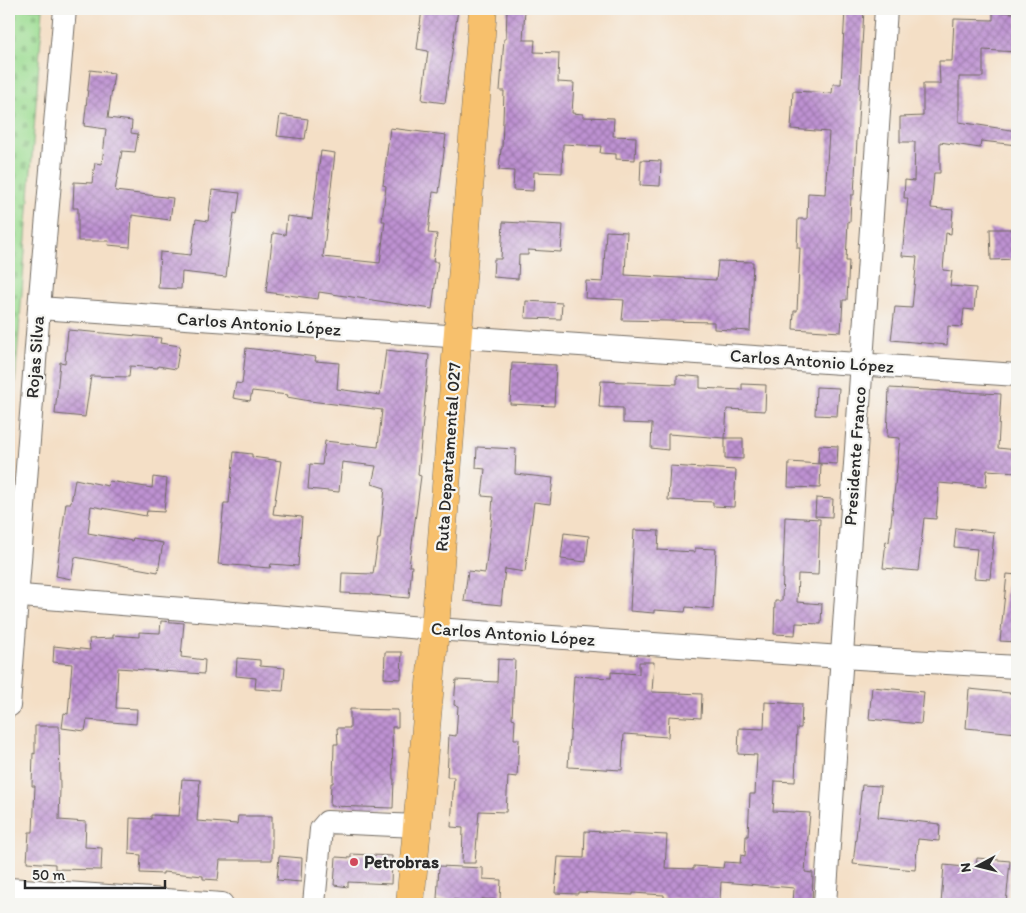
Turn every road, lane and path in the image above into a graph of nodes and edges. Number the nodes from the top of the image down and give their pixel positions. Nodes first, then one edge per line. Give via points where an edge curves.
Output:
1 (65, 9) edge
2 (483, 9) edge
3 (886, 9) edge
4 (39, 308) junction
5 (458, 338) junction
6 (861, 364) junction
7 (1017, 375) edge
8 (13, 595) edge
9 (435, 629) junction
10 (841, 657) junction
11 (1017, 667) edge
12 (9, 706) edge
13 (417, 826) junction
14 (9, 890) edge
15 (222, 904) edge
16 (314, 904) edge
17 (410, 904) edge
18 (825, 904) edge

1 - 4 street, Rojas Silva
2 - 5 main road, Ruta Departamental 027
3 - 6 street, Presidente Franco
4 - 5 street, Carlos Antonio López
4 - 8 street, Rojas Silva
5 - 6 street, Carlos Antonio López
5 - 9 main road, Ruta Departamental 027
6 - 7 street, Carlos Antonio López
6 - 10 street, Presidente Franco
8 - 9 street, Carlos Antonio López
8 - 12 street, Rojas Silva
9 - 10 street, Carlos Antonio López
9 - 13 main road, Ruta Departamental 027
10 - 11 street, Carlos Antonio López
10 - 18 street, Presidente Franco
13 - 16 street via 327,822 321,829
13 - 17 main road, Ruta Departamental 027
14 - 15 street

